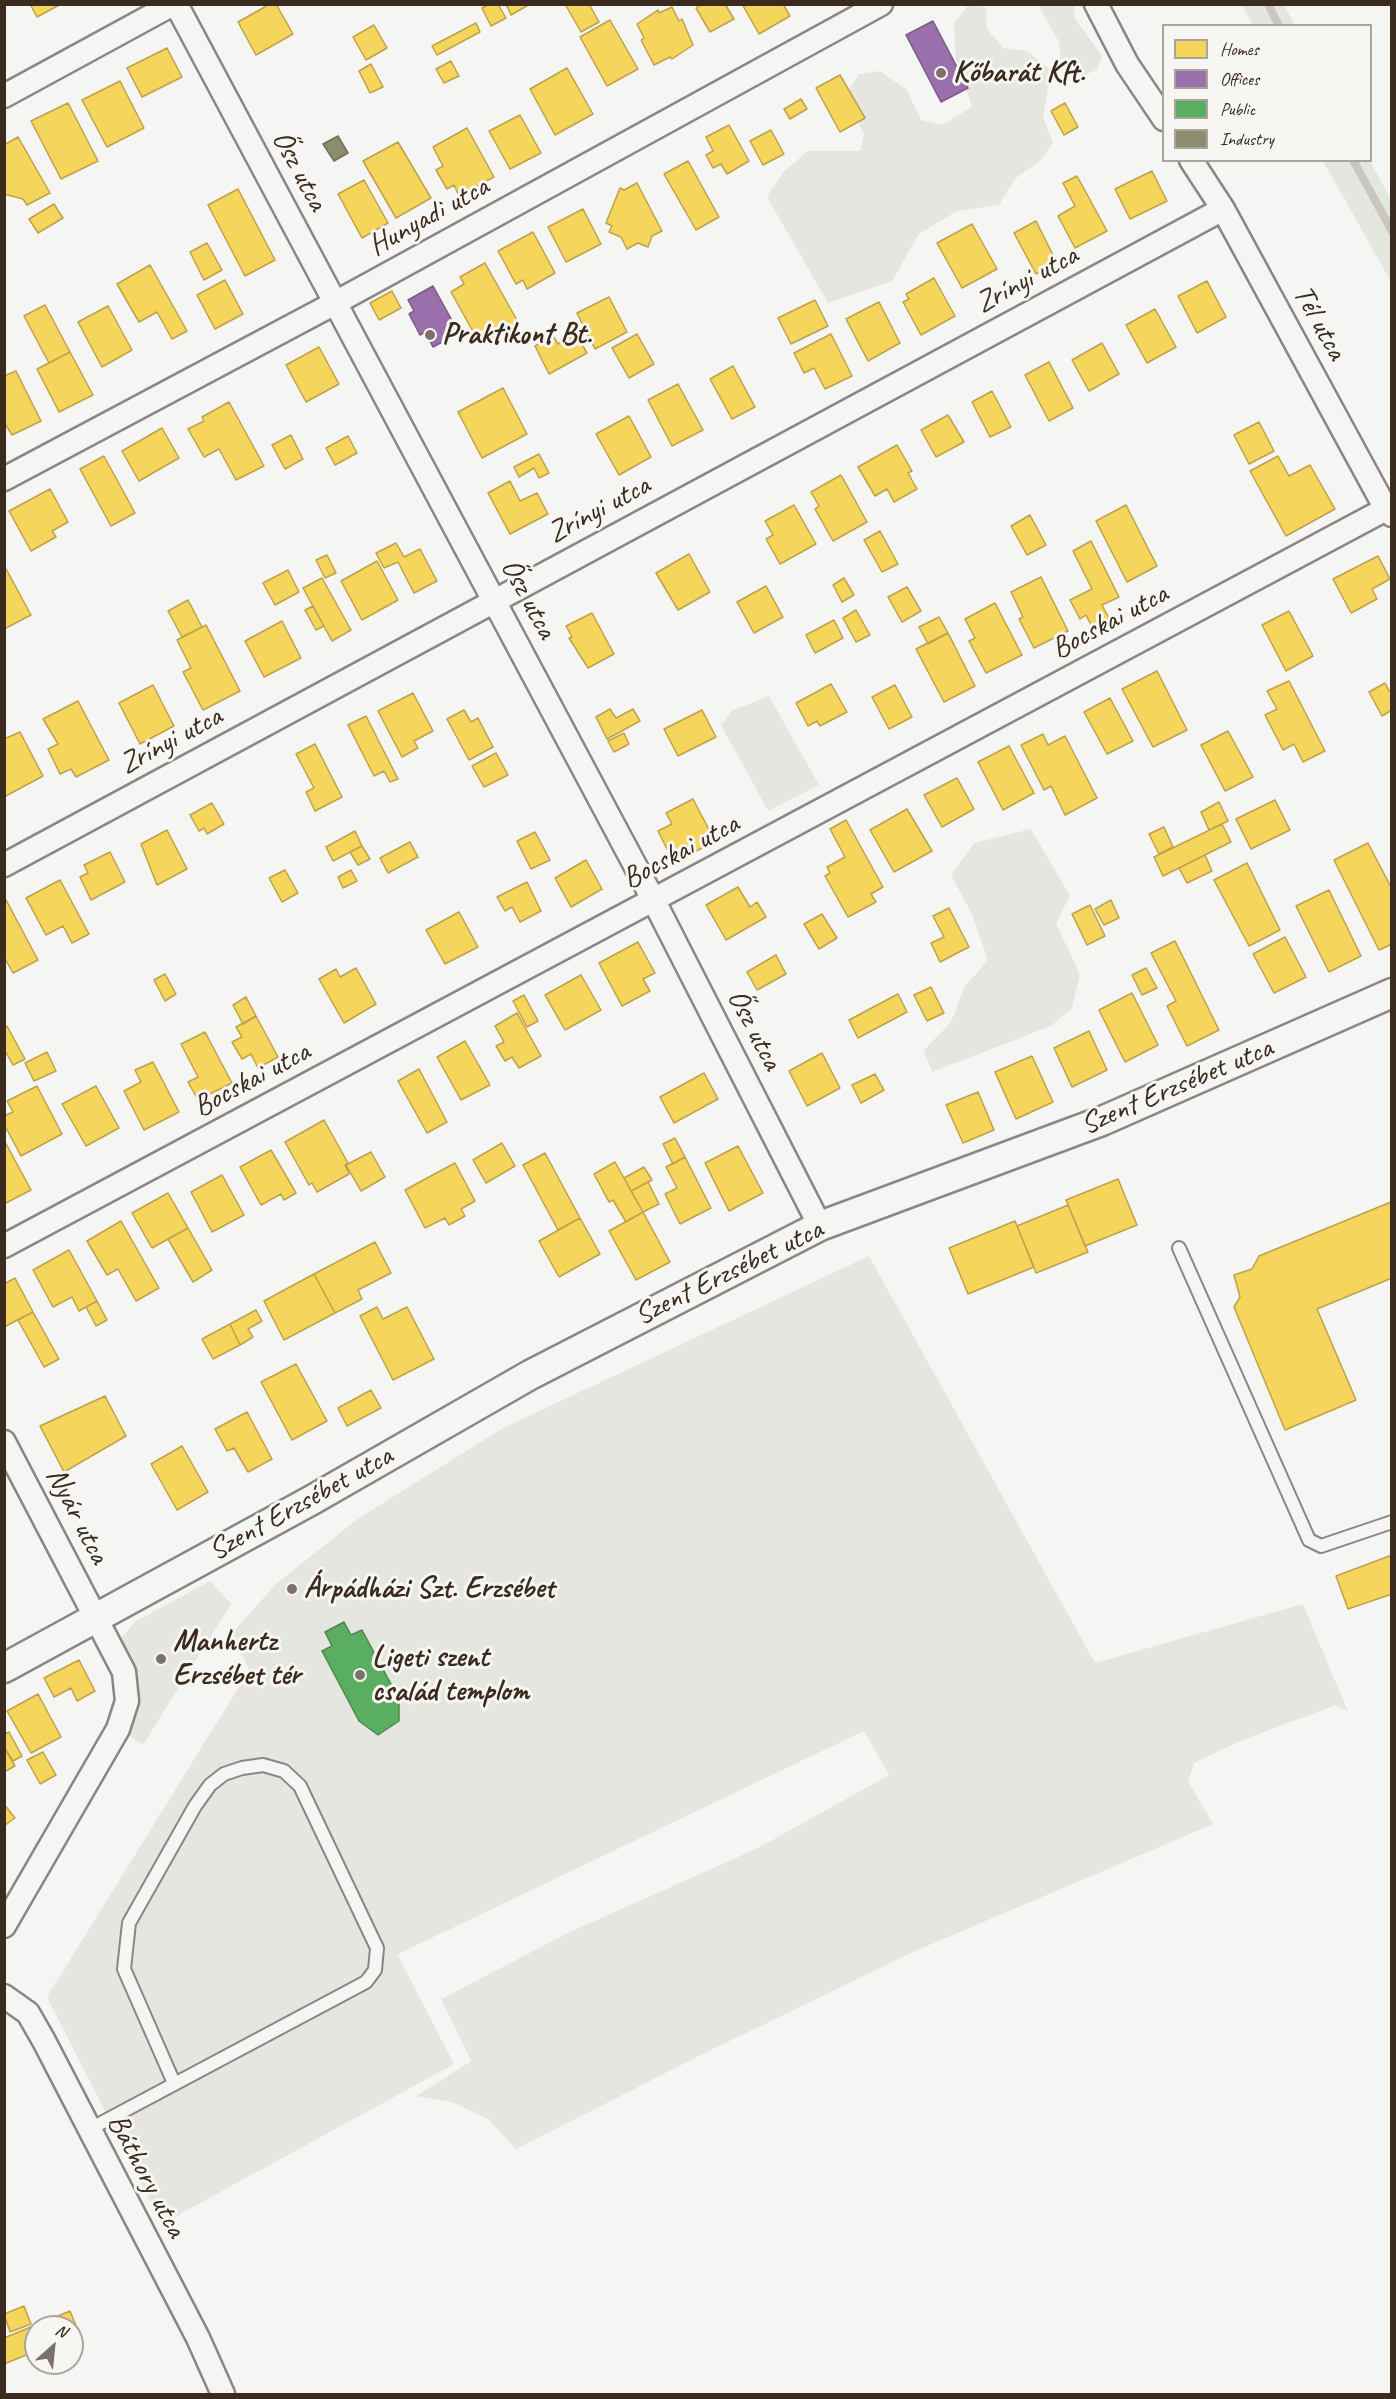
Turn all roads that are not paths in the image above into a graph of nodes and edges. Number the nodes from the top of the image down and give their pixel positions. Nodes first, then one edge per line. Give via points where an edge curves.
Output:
1 (175, 4) edge
2 (881, 4) edge
3 (1096, 4) edge
4 (4, 96) edge
5 (1162, 116) edge
6 (1192, 162) edge
7 (1222, 209) junction
8 (335, 303) junction
9 (4, 479) edge
10 (1389, 512) edge
11 (495, 600) junction
12 (4, 865) edge
13 (654, 901) junction
14 (1392, 993) edge
15 (820, 1226) junction
16 (4, 1246) edge
17 (1179, 1248) dead end
18 (4, 1442) edge
19 (1392, 1522) edge
20 (97, 1618) junction
21 (4, 1668) edge
22 (4, 1926) edge
23 (4, 1996) edge
24 (174, 2084) junction
25 (88, 2130) junction
26 (223, 2394) edge

1 - 4 street
1 - 8 street, Ősz utca
2 - 8 street, Hunyadi utca
3 - 5 street
6 - 7 street, Tél utca
7 - 10 street, Tél utca
7 - 11 street, Zrínyi utca
8 - 9 street, Hunyadi utca
8 - 11 street, Ősz utca
10 - 13 street, Bocskai utca
11 - 12 street, Zrínyi utca
11 - 13 street, Ősz utca
13 - 15 street, Ősz utca
13 - 16 street, Bocskai utca
14 - 15 street, Szent Erzsébet utca via 1101,1121
15 - 20 street, Szent Erzsébet utca via 530,1375
17 - 19 lane via 1309,1540 1321,1546
18 - 20 street, Nyár utca
20 - 21 street, Szent Erzsébet utca
20 - 22 street via 124,1672 127,1701 118,1729
23 - 25 street, Báthory utca via 28,2013
24 - 24 lane via 366,1982 375,1970 377,1948 300,1786 284,1771 263,1765 242,1768 210,1785 129,1923 124,1969
24 - 25 lane
25 - 26 street, Báthory utca via 198,2338

